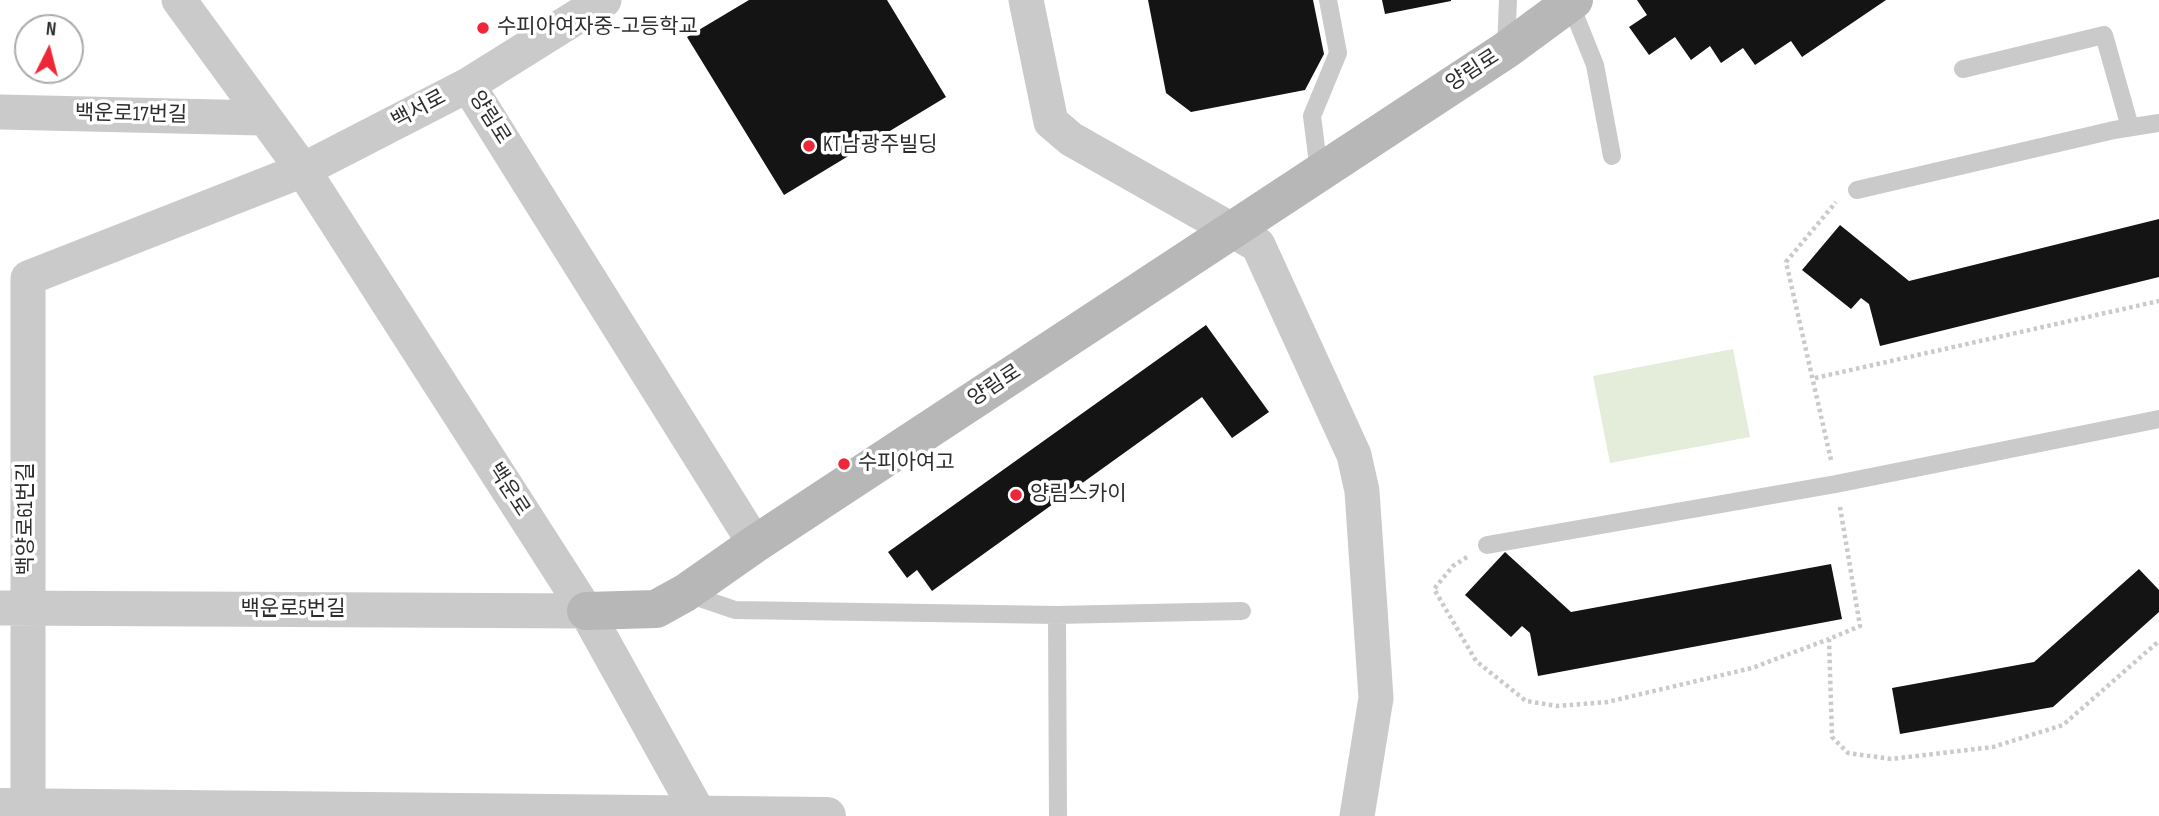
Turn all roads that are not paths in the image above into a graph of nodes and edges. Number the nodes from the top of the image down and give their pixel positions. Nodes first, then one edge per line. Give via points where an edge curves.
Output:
1 (179, 0) edge
2 (604, 0) edge
3 (1026, 0) edge
4 (1328, 0) edge
5 (1508, 0) edge
6 (1572, 1) edge
7 (1506, 50) junction
8 (1963, 69) dead end
9 (468, 85) junction
10 (0, 112) edge
11 (262, 118) junction
12 (2159, 124) edge
13 (2130, 127) junction
14 (1612, 156) dead end
15 (303, 170) junction
16 (1319, 171) junction
17 (1857, 190) road end
18 (1234, 228) junction
19 (13, 356) edge
20 (2159, 419) edge
21 (755, 544) junction
22 (1487, 545) road end
23 (685, 593) junction
24 (14, 608) edge
25 (586, 611) junction
26 (1242, 611) dead end
27 (1057, 615) junction
28 (14, 807) edge
29 (699, 815) edge
30 (827, 816) edge
31 (1058, 816) edge
32 (1357, 816) edge

1 - 11 street, 백운로
2 - 9 street, 백서로
3 - 18 street via 1051,122 1059,131
4 - 16 lane via 1338,53 1312,116
5 - 7 lane
6 - 7 main road, 양림로
6 - 14 lane, 양림로 via 1595,65
7 - 16 main road, 양림로
8 - 13 lane via 2104,35
9 - 15 street, 백서로
9 - 21 street, 양림로
10 - 11 street, 백운로17번길
11 - 15 street, 백운로
12 - 13 lane
13 - 17 lane
15 - 19 street, 백양로61번길 via 28,278
15 - 25 street, 백운로
16 - 18 main road, 양림로
18 - 21 main road, 양림로
18 - 32 street via 1258,244 1357,467 1376,698
19 - 24 street, 백양로61번길
20 - 22 lane via 1836,484
21 - 23 main road, 양림로
23 - 25 main road, 양림로 via 656,609
23 - 27 lane via 735,610
24 - 25 street, 백운로5번길
24 - 28 street, 백양로61번길
25 - 29 street, 백운로
26 - 27 lane
27 - 31 lane
28 - 29 street
29 - 30 street

